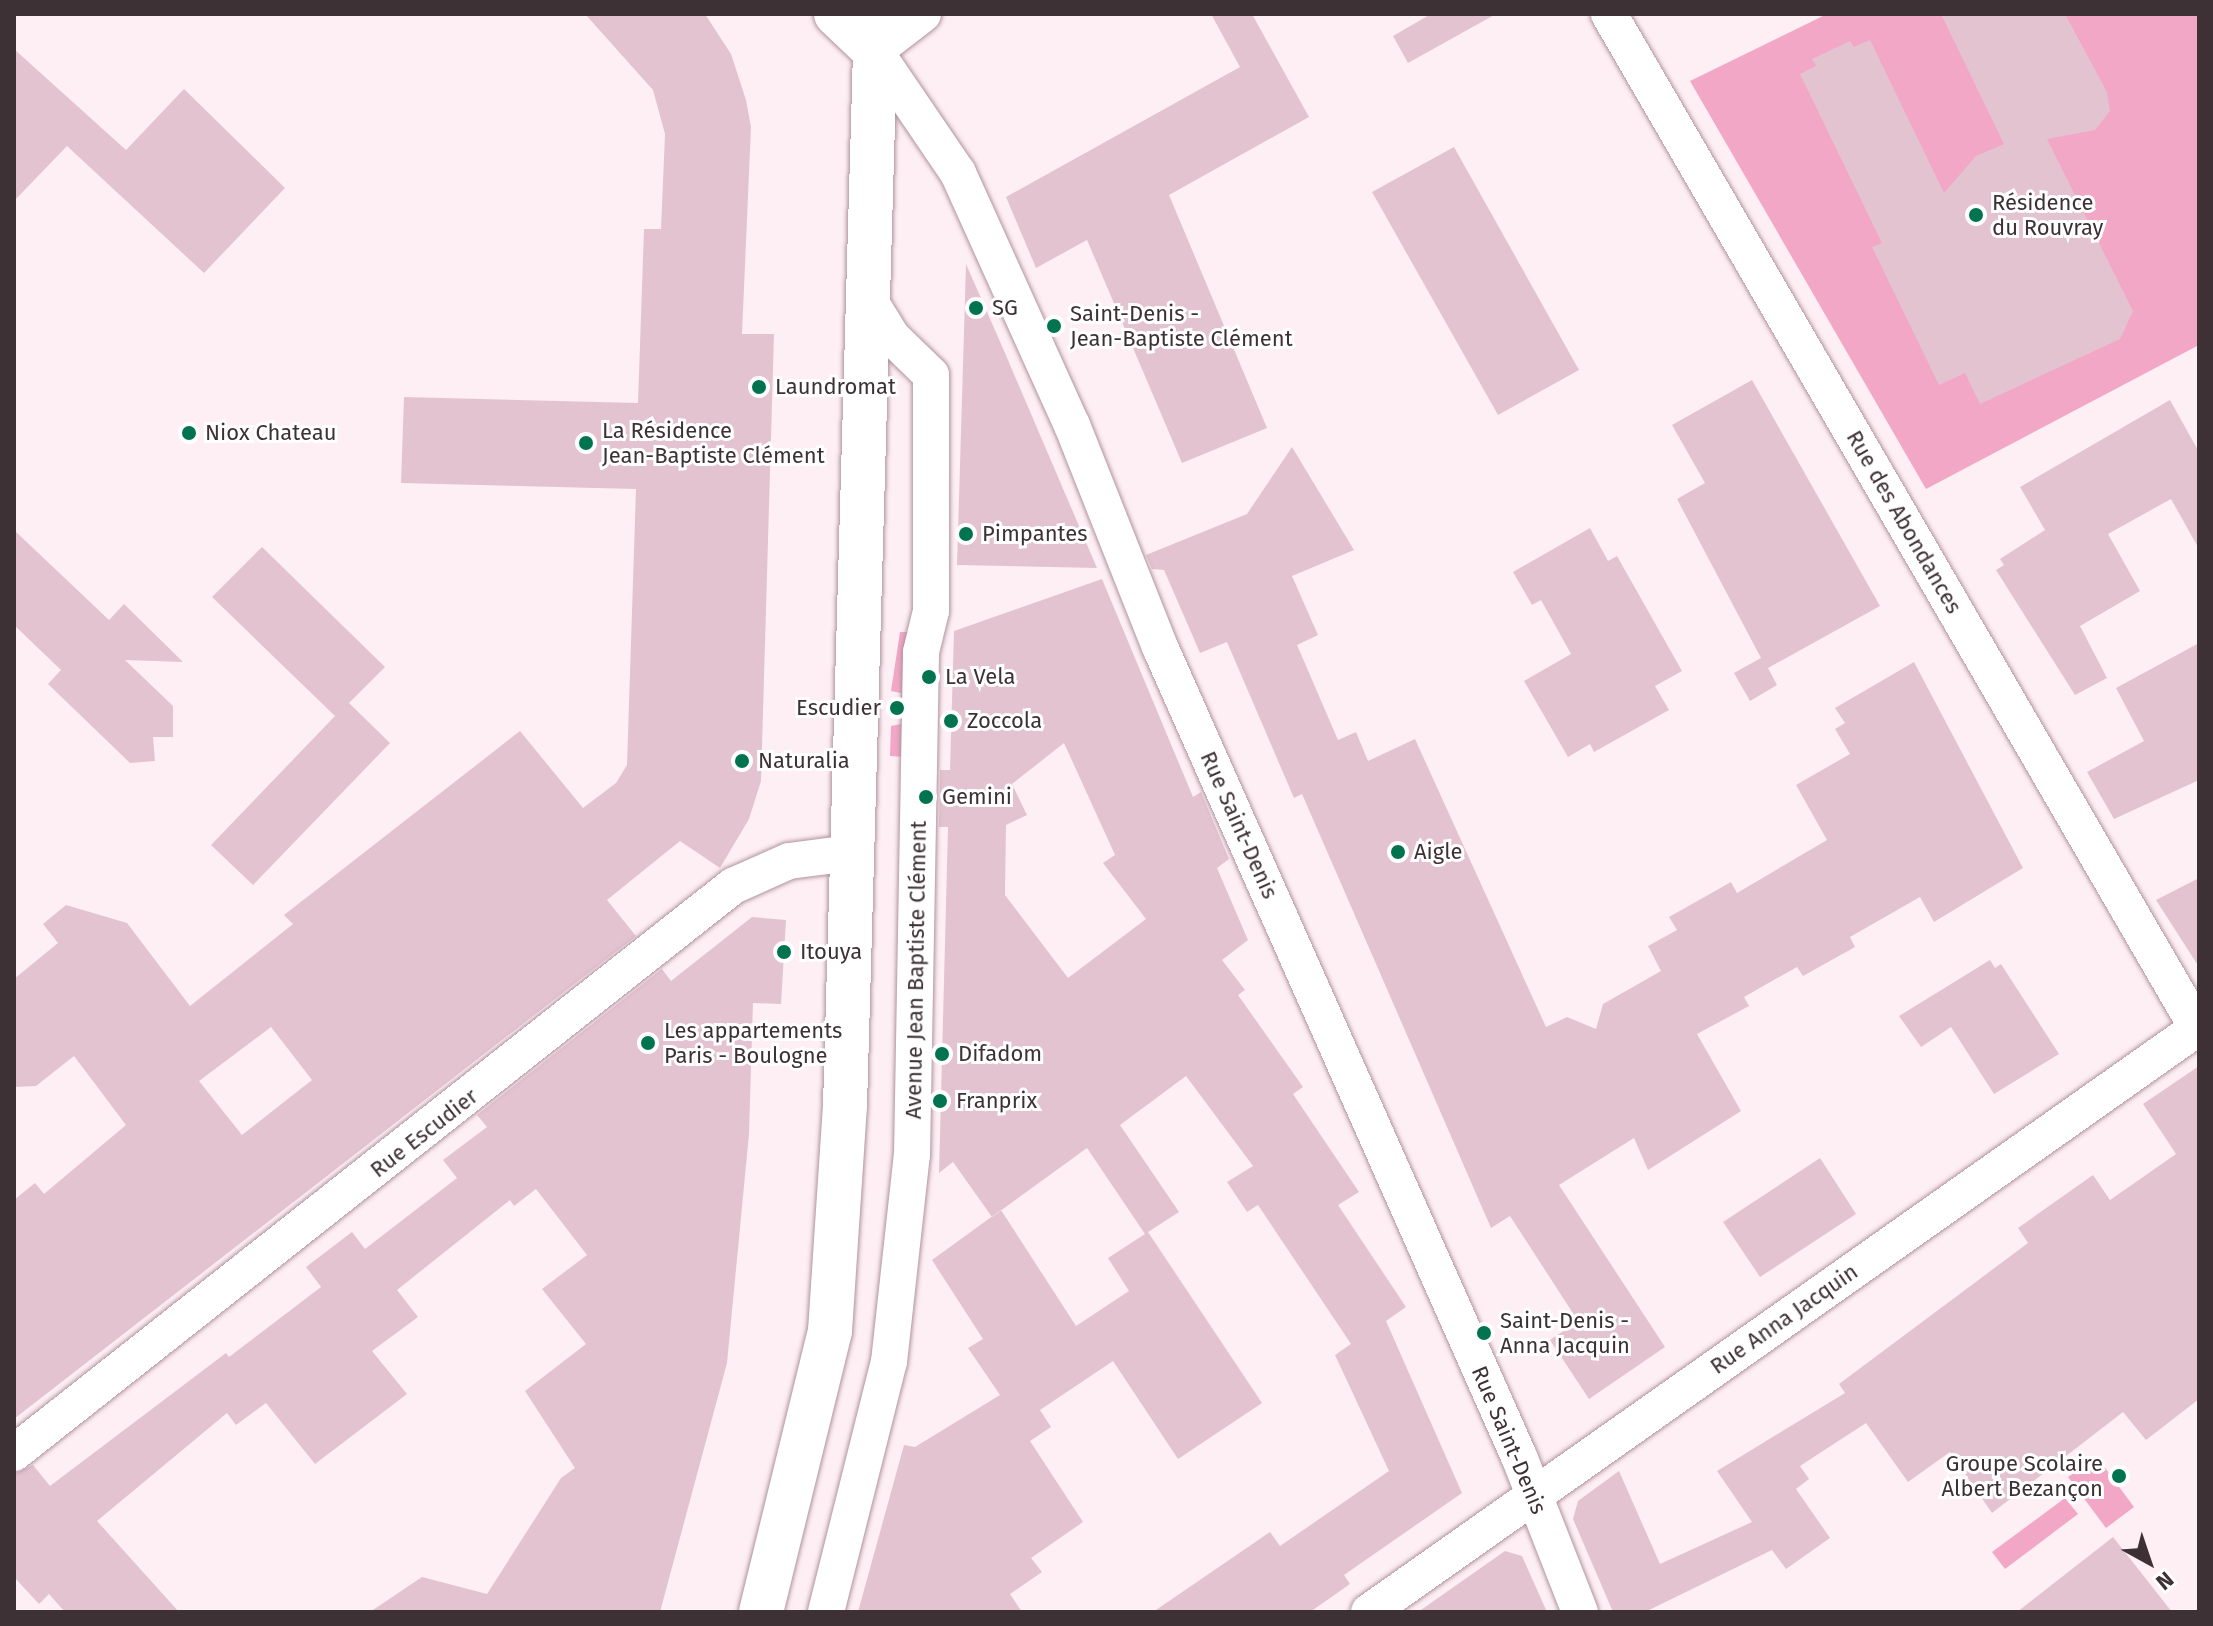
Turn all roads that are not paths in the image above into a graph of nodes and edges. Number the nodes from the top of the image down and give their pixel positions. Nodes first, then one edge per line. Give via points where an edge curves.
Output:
1 (836, 14) edge
2 (923, 14) edge
3 (1609, 14) edge
4 (876, 33) edge
5 (868, 298) junction
6 (851, 853) junction
7 (2198, 1029) edge
8 (14, 1453) edge
9 (1534, 1494) junction
10 (761, 1612) edge
11 (826, 1612) edge
12 (1369, 1612) edge
13 (1580, 1612) edge

1 - 4 main road
2 - 4 street
3 - 7 street, Rue des Abondances
4 - 5 main road
4 - 9 street, Rue Saint-Denis via 958,173
5 - 6 main road
5 - 11 street, Avenue Jean Baptiste Clément via 892,337 931,375 931,611 921,652 912,1155 889,1362
6 - 8 street, Rue Escudier via 789,861 733,886
6 - 10 main road via 845,1106 830,1331
7 - 9 street, Rue Anna Jacquin
9 - 12 street, Rue Anna Jacquin
9 - 13 street, Rue Saint-Denis

